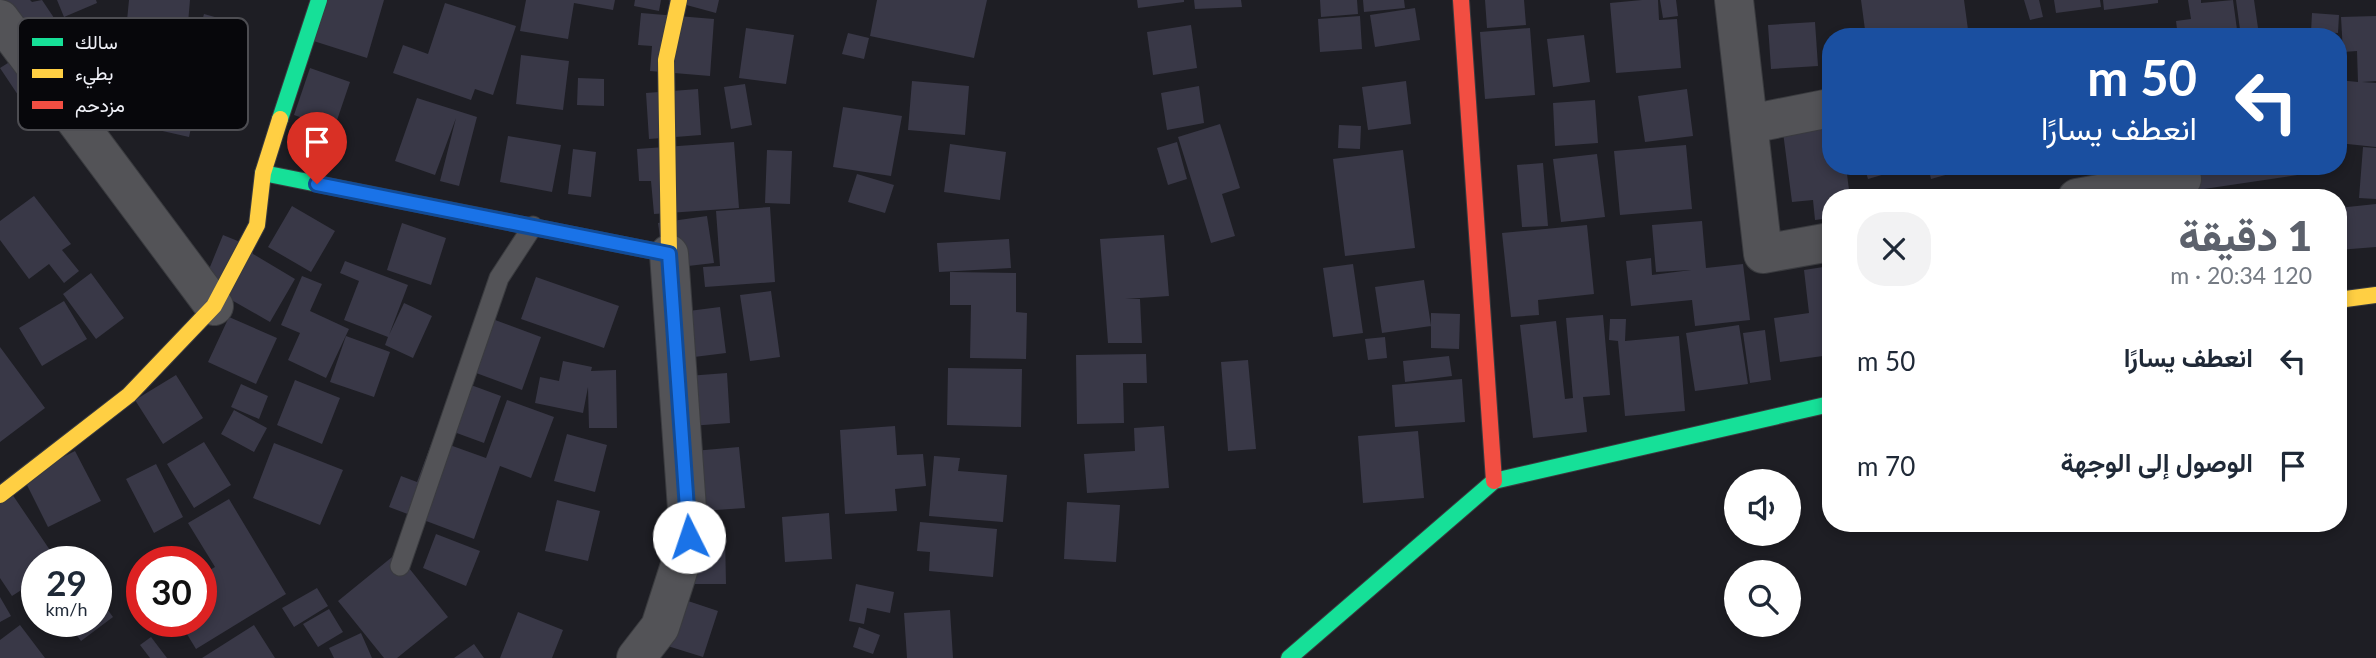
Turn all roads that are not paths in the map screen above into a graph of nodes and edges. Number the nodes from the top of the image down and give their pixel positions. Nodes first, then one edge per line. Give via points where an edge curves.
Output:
1 (318, 0) edge
2 (680, 0) edge
3 (1461, 0) edge
4 (1734, 0) edge
5 (0, 19) edge
6 (18, 43) edge
7 (1822, 110) edge
8 (1749, 124) junction
9 (83, 130) edge
10 (263, 173) junction
11 (2182, 181) edge
12 (2133, 189) edge
13 (533, 226) junction
14 (1822, 243) edge
15 (669, 254) junction
16 (2376, 295) edge
17 (2347, 299) edge
18 (214, 306) junction
19 (1822, 406) edge
20 (1494, 481) junction
21 (0, 495) edge
22 (400, 566) dead end
23 (636, 658) edge
24 (1289, 658) edge

1 - 10 street
2 - 15 street via 666,61
3 - 20 street
4 - 8 street
5 - 6 street
7 - 8 street
8 - 14 street via 1763,254
9 - 18 street
10 - 13 street
10 - 18 street via 257,225
11 - 12 street
13 - 15 street
13 - 22 lane via 499,278
15 - 23 street via 689,537 660,627
16 - 17 street
18 - 21 street via 130,395
19 - 20 street
20 - 24 street

